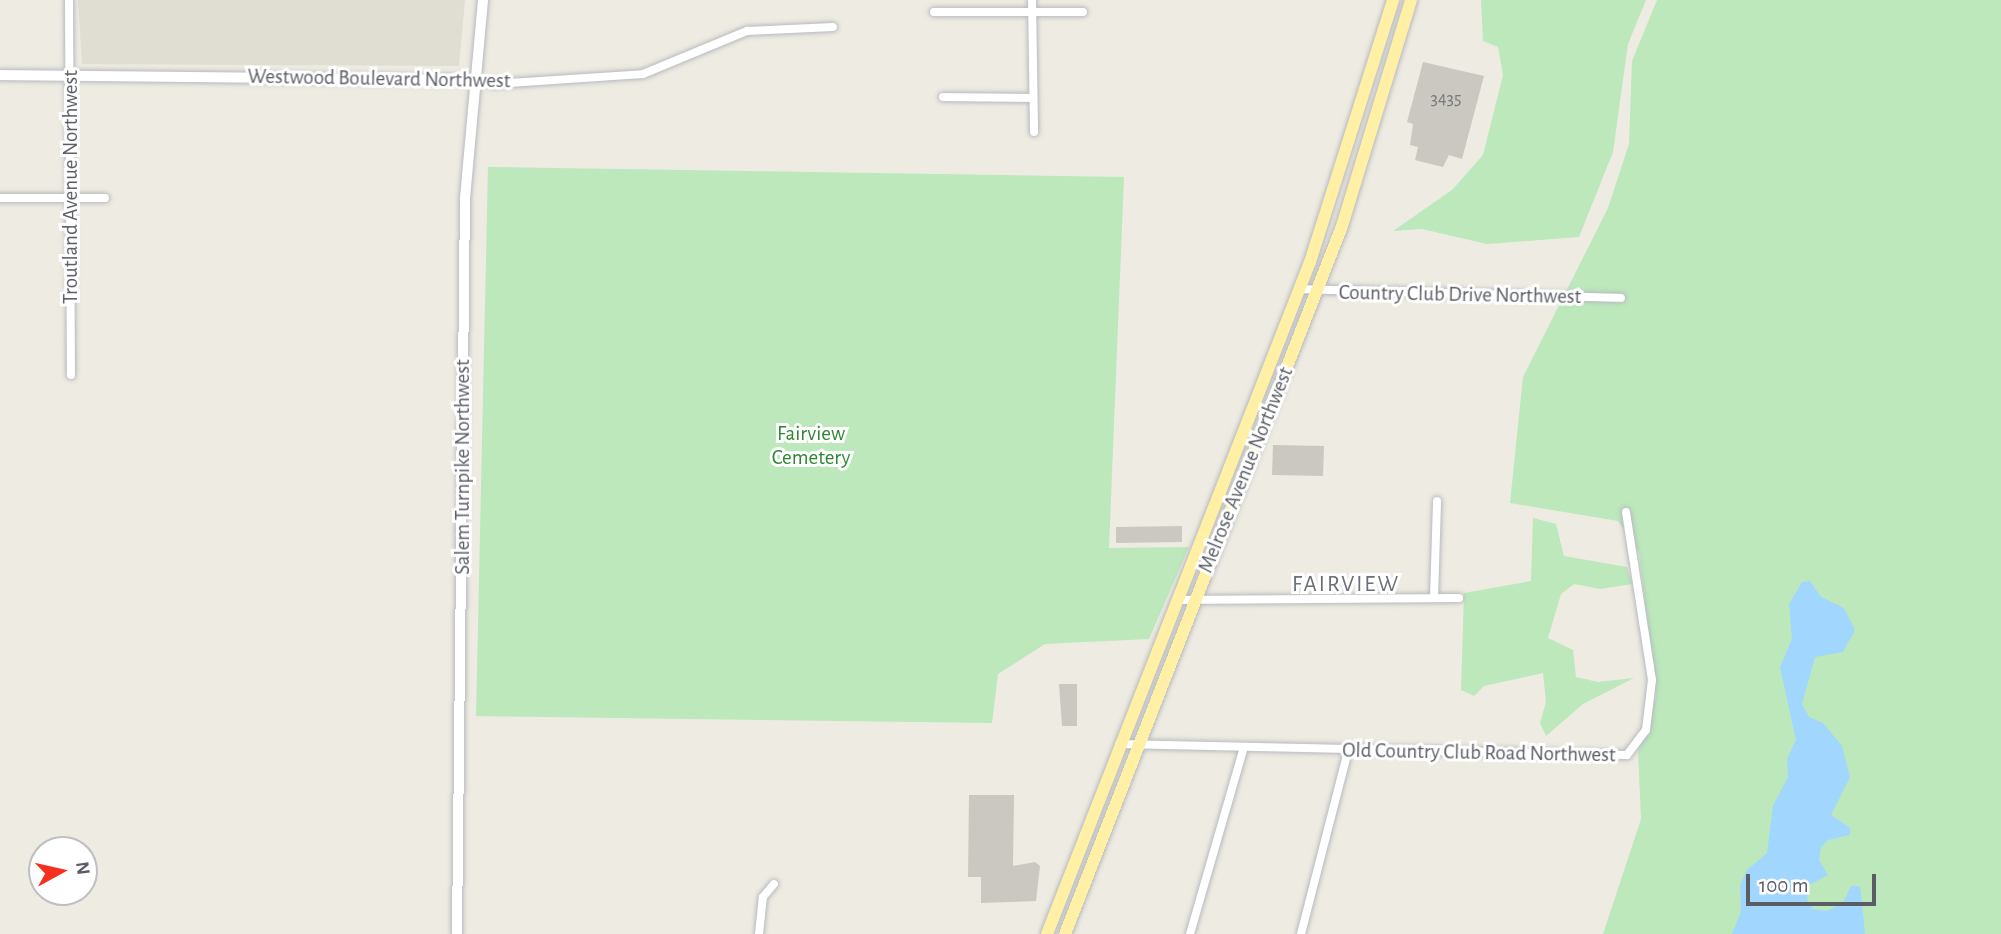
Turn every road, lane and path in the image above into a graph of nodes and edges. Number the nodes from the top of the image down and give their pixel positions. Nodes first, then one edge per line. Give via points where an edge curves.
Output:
1 (69, 0) edge
2 (483, 0) edge
3 (1032, 0) edge
4 (1392, 0) edge
5 (1410, 2) edge
6 (934, 12) dead end
7 (1083, 12) dead end
8 (1032, 13) junction
9 (833, 27) dead end
10 (0, 75) edge
11 (72, 76) junction
12 (475, 80) junction
13 (943, 97) dead end
14 (1033, 98) junction
15 (1034, 132) dead end
16 (0, 198) edge
17 (73, 198) junction
18 (104, 198) dead end
19 (1299, 289) junction
20 (1316, 293) junction
21 (1622, 298) dead end
22 (71, 375) dead end
23 (1437, 500) dead end
24 (1626, 512) dead end
25 (1434, 598) junction
26 (1459, 598) dead end
27 (1195, 599) junction
28 (1176, 600) junction
29 (1119, 744) junction
30 (1136, 747) junction
31 (1243, 750) junction
32 (1348, 751) junction
33 (774, 884) dead end
34 (457, 934) edge
35 (760, 934) edge
36 (1048, 934) edge
37 (1065, 934) edge
38 (1190, 934) edge
39 (1301, 934) edge

1 - 11 street, Troutland Avenue Northwest
2 - 12 street, Salem Turnpike Northwest
3 - 8 street
4 - 5 street
4 - 19 main road, Melrose Avenue Northwest via 1345,163
5 - 20 main road, Melrose Avenue Northwest via 1363,166
6 - 8 street
7 - 8 street
8 - 14 street
9 - 12 street, Westwood Boulevard Northwest via 750,30 643,74 494,84
10 - 11 street, Westwood Boulevard Northwest
11 - 12 street, Westwood Boulevard Northwest
11 - 17 street, Troutland Avenue Northwest
12 - 34 street, Salem Turnpike Northwest via 465,198
13 - 14 street
14 - 15 street
16 - 17 street
17 - 18 street
17 - 22 street, Troutland Avenue Northwest
19 - 20 street, Country Club Drive Northwest
19 - 28 main road, Melrose Avenue Northwest
20 - 21 street, Country Club Drive Northwest
20 - 27 main road, Melrose Avenue Northwest
23 - 25 street
24 - 32 street, Old Country Club Road Northwest via 1652,680 1649,720 1633,752 1621,757
25 - 26 street
25 - 27 street
27 - 28 street
27 - 30 main road, Melrose Avenue Northwest
28 - 29 main road, Melrose Avenue Northwest
29 - 30 street, Old Country Club Road Northwest
29 - 36 main road, Melrose Avenue Northwest
30 - 31 street, Old Country Club Road Northwest
30 - 37 main road, Melrose Avenue Northwest
31 - 32 street, Old Country Club Road Northwest
31 - 38 street
32 - 39 street
33 - 35 street via 763,897

